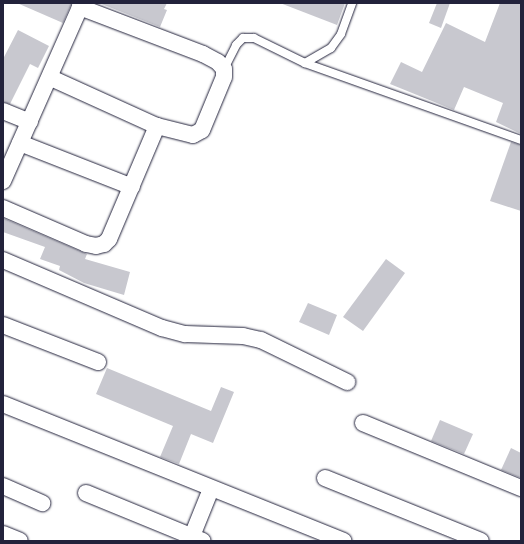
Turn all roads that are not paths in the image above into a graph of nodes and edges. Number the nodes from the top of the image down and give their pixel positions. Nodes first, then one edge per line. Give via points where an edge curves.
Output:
1 (352, 3) edge
2 (81, 5) edge
3 (305, 63) junction
4 (224, 69) junction
5 (51, 78) junction
6 (3, 111) edge
7 (30, 122) junction
8 (157, 126) junction
9 (521, 140) edge
10 (20, 143) junction
11 (3, 181) edge
12 (132, 187) junction
13 (3, 208) edge
14 (3, 260) edge
15 (3, 324) edge
16 (98, 362) dead end
17 (347, 382) dead end
18 (3, 404) edge
19 (363, 423) dead end
20 (325, 478) dead end
21 (3, 486) edge
22 (521, 488) edge
23 (211, 489) junction
24 (86, 493) dead end
25 (42, 504) dead end
26 (3, 534) edge
27 (195, 540) edge
28 (20, 541) edge
29 (344, 541) edge
30 (481, 541) edge

1 - 3 lane via 341,34 331,48
2 - 4 street via 203,54 218,62
2 - 5 street
3 - 4 lane via 254,38 243,38 236,45
3 - 9 lane
4 - 8 street via 224,77 202,130 193,135
5 - 7 street
5 - 8 street
6 - 7 street
7 - 10 street
8 - 12 street
10 - 11 street
10 - 12 street
12 - 13 street via 109,239 104,244 96,246
14 - 17 street via 162,328 185,334 243,336 261,340
15 - 16 street
18 - 23 street
19 - 22 street
20 - 30 street
21 - 25 street
23 - 27 street
23 - 29 street
24 - 27 street
26 - 28 street

